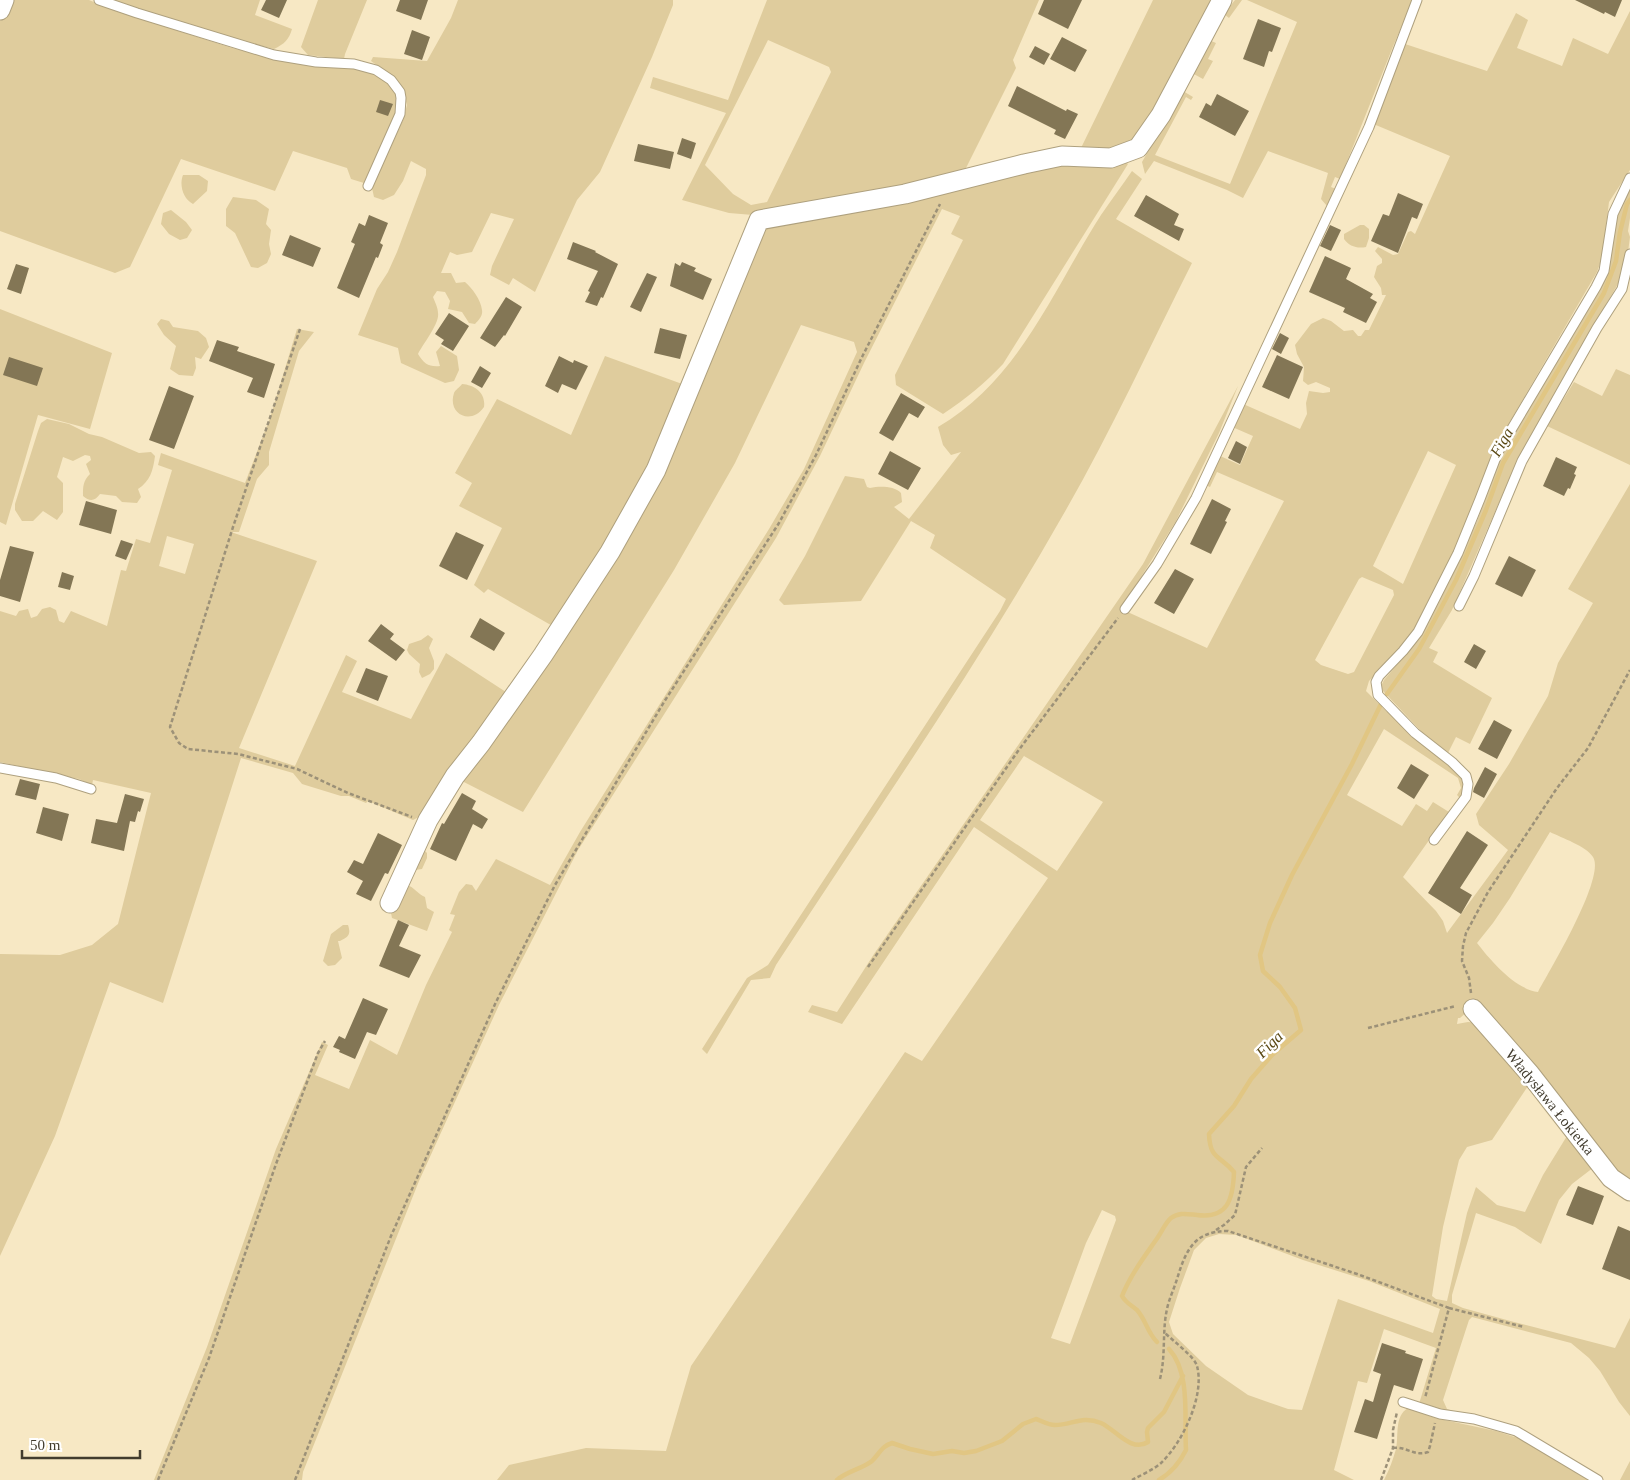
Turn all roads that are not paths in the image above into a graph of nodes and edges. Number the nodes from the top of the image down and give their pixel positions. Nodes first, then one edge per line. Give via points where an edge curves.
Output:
1 (4, 0) edge
2 (99, 0) edge
3 (1222, 0) edge
4 (1416, 0) edge
5 (0, 10) edge
6 (1630, 178) edge
7 (368, 186) dead end
8 (1630, 254) edge
9 (1459, 606) dead end
10 (1125, 609) road end
11 (0, 768) edge
12 (91, 789) dead end
13 (1434, 840) dead end
14 (390, 903) dead end
15 (1474, 1009) road end
16 (1630, 1191) edge
17 (1403, 1402) road end
18 (1598, 1480) edge

1 - 5 street
2 - 7 lane via 274,55 354,64 376,70 391,80 400,92 400,114
3 - 14 street via 1161,115 1138,148 1111,158 1062,156 905,194 759,220 656,470 610,552 543,655 455,776 427,823
4 - 10 lane via 1369,127 1196,498 1157,564
6 - 13 lane via 1614,214 1604,271 1596,287 1498,452 1458,553 1418,632 1376,682 1378,695 1415,733 1466,776 1466,797
8 - 9 lane via 1622,289 1522,461
11 - 12 lane via 56,778
15 - 16 street, Władysława Łokietka via 1530,1074 1611,1178
17 - 18 lane via 1437,1414 1474,1418 1516,1432

